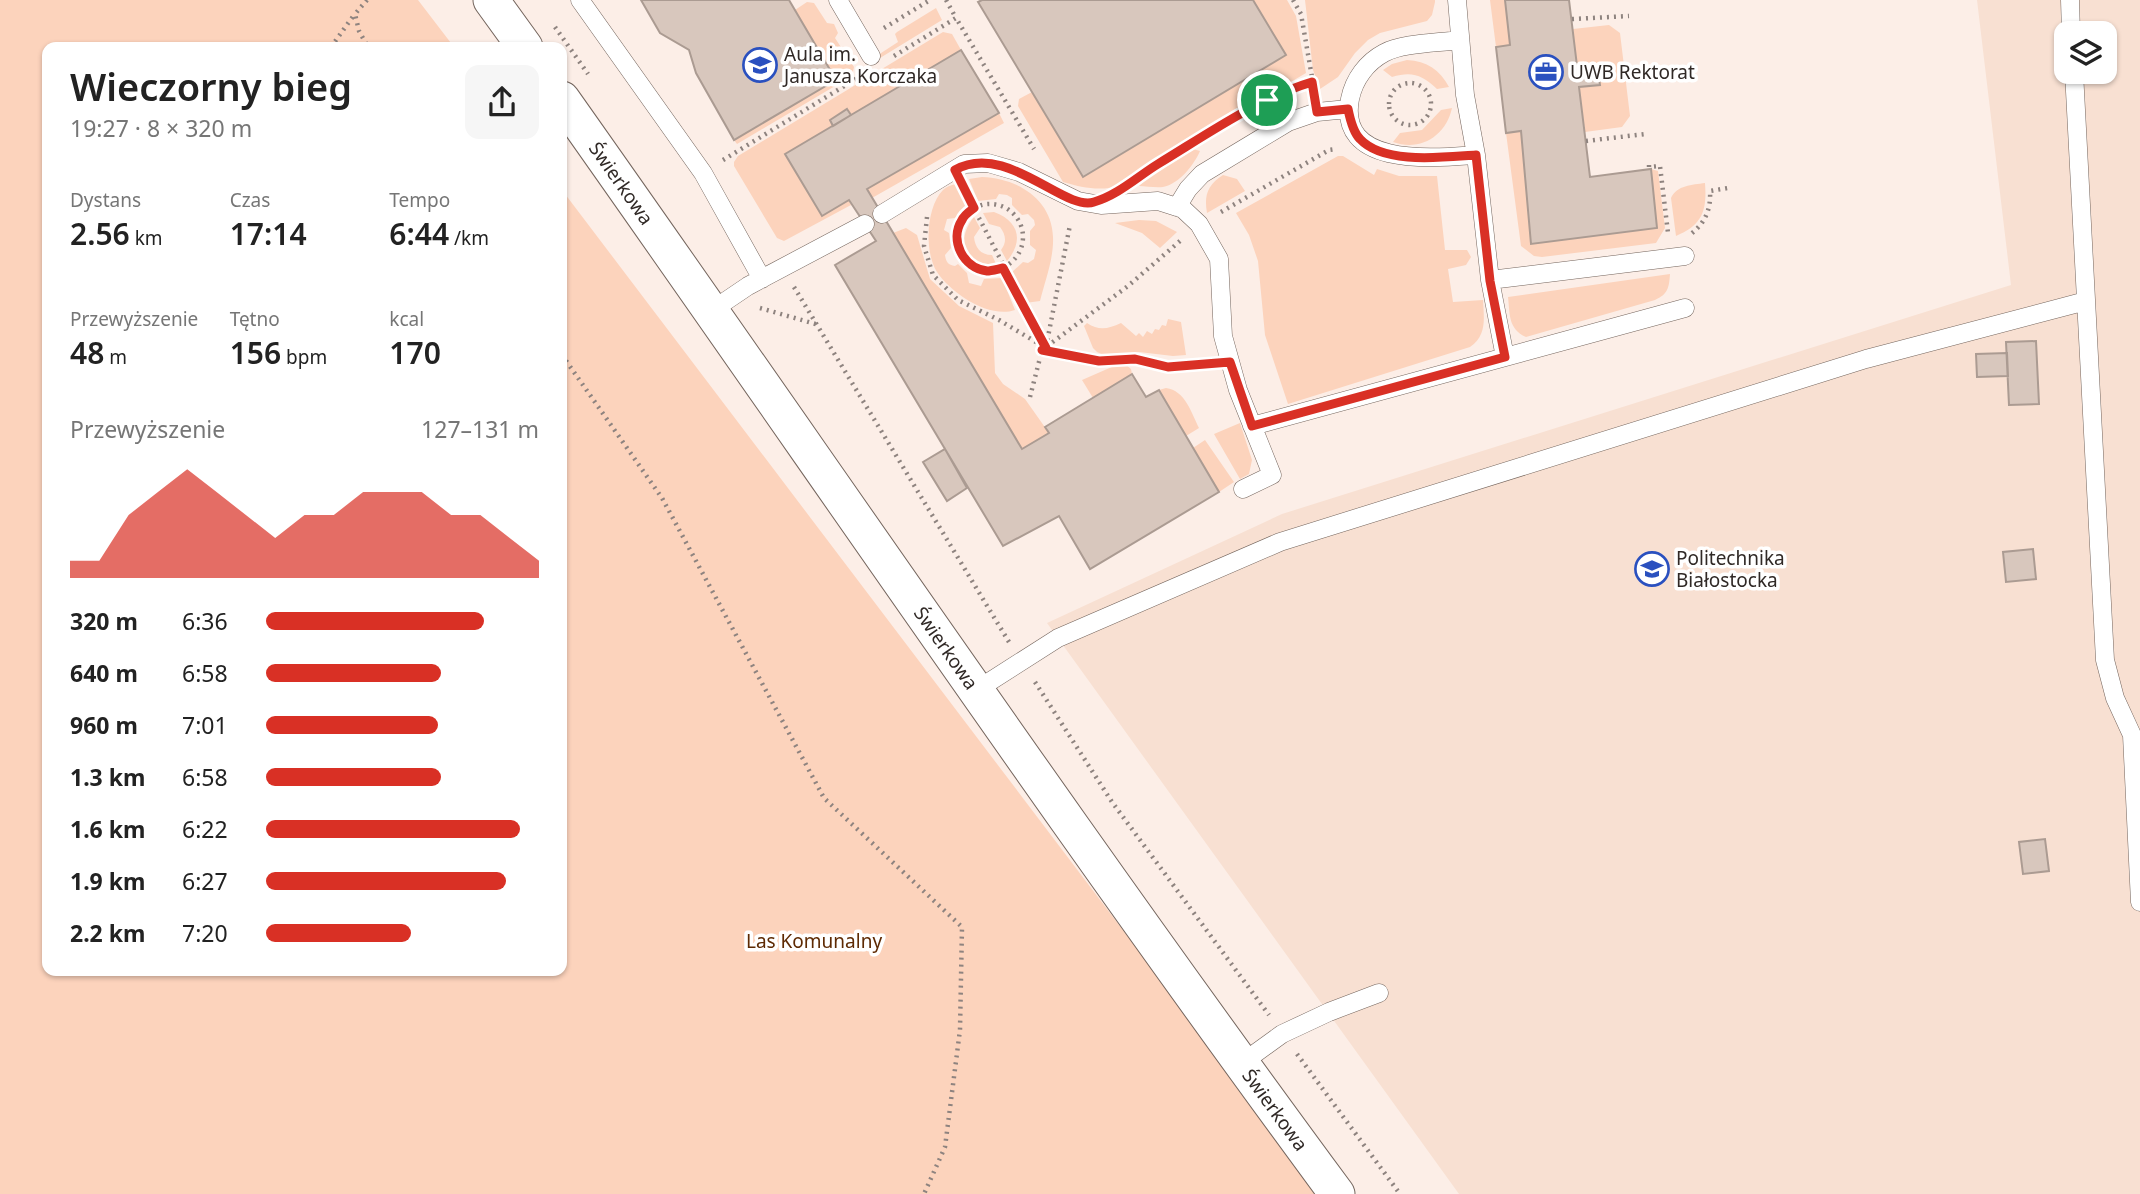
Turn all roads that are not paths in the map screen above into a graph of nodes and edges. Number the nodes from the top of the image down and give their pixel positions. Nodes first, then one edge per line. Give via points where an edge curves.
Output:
1 (491, 0) edge
2 (580, 0) edge
3 (838, 0) edge
4 (1457, 0) edge
5 (2070, 0) edge
6 (2071, 21) edge
7 (1459, 40) junction
8 (521, 42) edge
9 (873, 52) road end
10 (2075, 84) edge
11 (567, 106) edge
12 (1348, 109) junction
13 (1476, 155) junction
14 (1177, 207) junction
15 (882, 214) dead end
16 (865, 224) dead end
17 (1685, 257) dead end
18 (1490, 281) junction
19 (755, 283) junction
20 (2086, 301) junction
21 (1685, 308) dead end
22 (711, 311) junction
23 (1505, 357) junction
24 (1252, 426) junction
25 (1243, 489) dead end
26 (975, 691) junction
27 (2136, 735) edge
28 (2140, 902) edge
29 (1379, 993) dead end
30 (1241, 1063) junction
31 (1337, 1194) edge

1 - 8 street
2 - 19 lane via 703,173
3 - 9 lane
4 - 7 lane
5 - 6 lane
7 - 12 lane via 1385,52 1364,69 1352,87
7 - 13 lane
10 - 20 lane
11 - 22 street, Świerkowa
12 - 13 lane via 1360,139 1375,149 1419,158
12 - 14 lane via 1317,112 1288,122 1202,174
13 - 18 lane
14 - 15 lane via 1158,201 1101,205 1078,201 1019,172 988,163 964,164
14 - 24 lane via 1199,224 1219,259 1223,336
16 - 19 lane
17 - 18 lane
18 - 23 lane
19 - 22 lane
20 - 26 lane via 1866,359 1280,542 1058,638
20 - 27 lane via 2105,660 2115,698
21 - 23 lane
22 - 26 street, Świerkowa
23 - 24 lane
24 - 25 lane via 1272,475
26 - 30 street, Świerkowa
27 - 28 lane
29 - 30 lane via 1282,1034
30 - 31 street, Świerkowa

